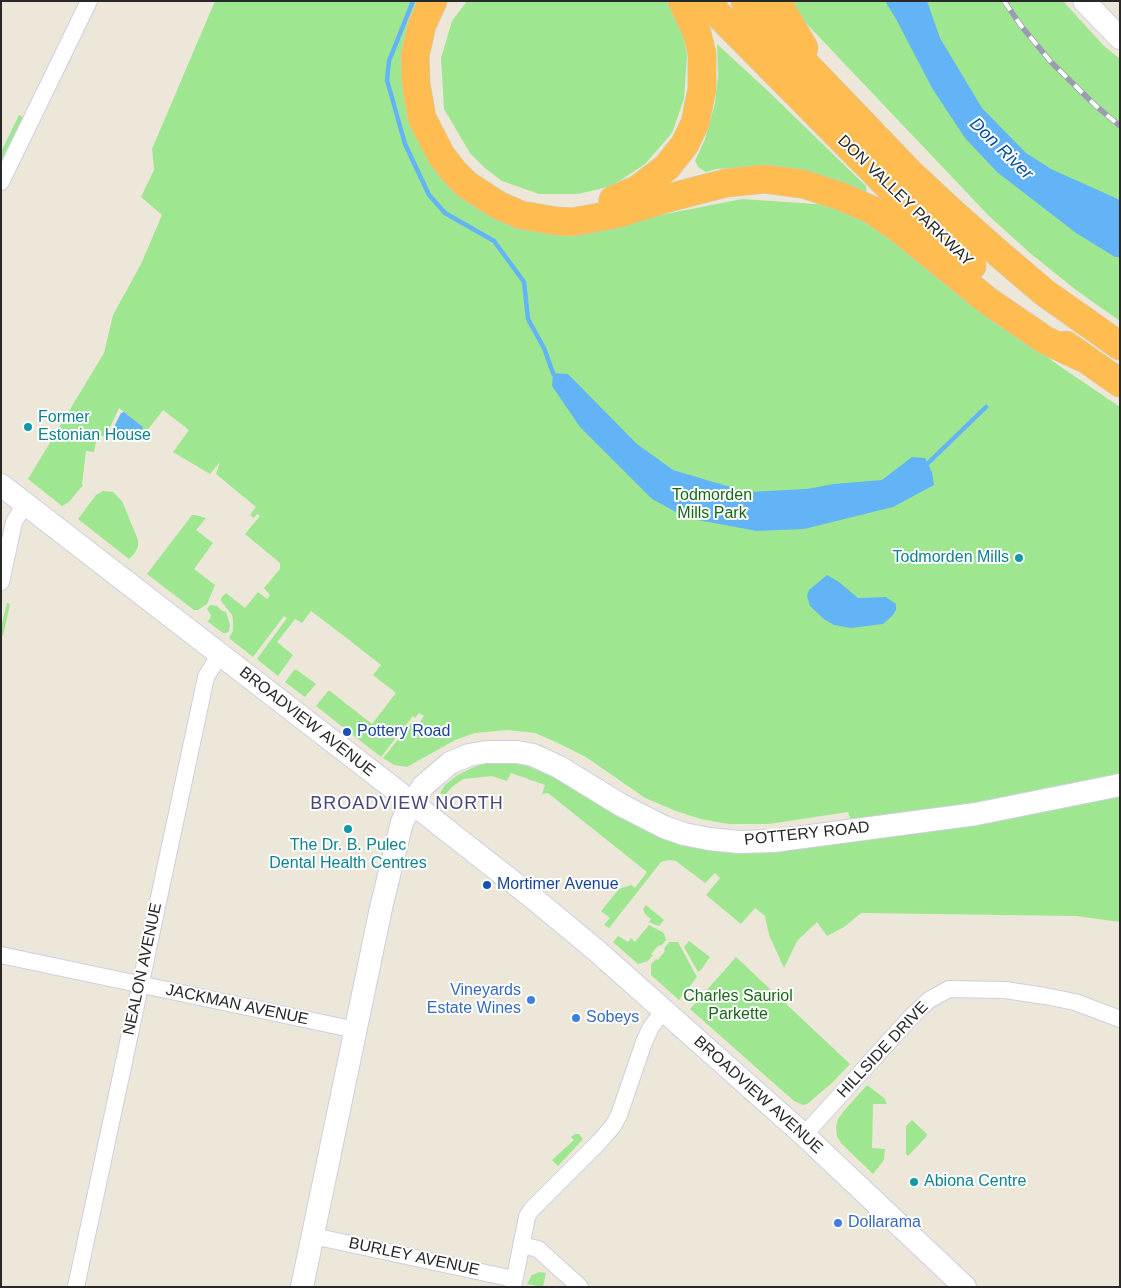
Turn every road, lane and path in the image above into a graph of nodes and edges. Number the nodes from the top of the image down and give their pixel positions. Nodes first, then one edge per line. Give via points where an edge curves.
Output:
1 (89, 1) edge
2 (433, 1) edge
3 (446, 1) edge
4 (682, 1) edge
5 (705, 1) edge
6 (745, 1) edge
7 (774, 1) edge
8 (1084, 1) edge
9 (1120, 38) edge
10 (826, 86) junction
11 (1, 182) edge
12 (1120, 346) edge
13 (1081, 357) junction
14 (1120, 383) edge
15 (1, 485) edge
16 (25, 504) junction
17 (1, 582) edge
18 (220, 654) junction
19 (1120, 785) edge
20 (412, 804) junction
21 (1, 955) edge
22 (140, 984) junction
23 (664, 1010) junction
24 (1120, 1019) edge
25 (356, 1030) junction
26 (804, 1134) junction
27 (313, 1236) junction
28 (521, 1245) junction
29 (514, 1283) edge
30 (76, 1287) edge
31 (302, 1287) edge
32 (580, 1287) edge
33 (965, 1287) edge

1 - 11 street
2 - 13 highway via 424,18 415,56 422,118 436,147 454,172 467,185 498,205 521,215 573,222 616,214 726,183 766,179 803,184 872,210 988,301 1045,340
3 - 4 highway via 432,33 428,73 434,110 446,139 467,166 498,191 531,205 568,210 607,202 638,189 667,167 685,144 700,104 703,72 701,46
5 - 13 highway, DON VALLEY PARKWAY via 966,262
6 - 10 highway, DON VALLEY PARKWAY
7 - 10 highway
8 - 9 main road
10 - 12 highway, DON VALLEY PARKWAY via 910,173 998,253 1045,293
13 - 14 highway, DON VALLEY PARKWAY
15 - 16 main road, BROADVIEW AVENUE
16 - 17 street via 14,522
16 - 18 main road, BROADVIEW AVENUE
18 - 20 main road, BROADVIEW AVENUE
18 - 22 street, NEALON AVENUE via 206,677
19 - 20 main road, POTTERY ROAD via 976,814 773,841 739,842 709,839 664,827 533,755 486,752 450,762 423,786
20 - 23 main road, BROADVIEW AVENUE via 597,951
20 - 25 main road via 402,822
21 - 22 street, JACKMAN AVENUE
22 - 25 street, JACKMAN AVENUE
22 - 30 street, NEALON AVENUE
23 - 26 main road, BROADVIEW AVENUE
23 - 28 street via 644,1042 619,1115 599,1142 531,1210
24 - 26 street, HILLSIDE DRIVE via 1075,1002 1045,996 1005,990 949,989 913,1014
25 - 27 main road
26 - 33 main road, BROADVIEW AVENUE
27 - 29 street, BURLEY AVENUE
27 - 31 main road
28 - 29 street
28 - 32 street via 538,1248

